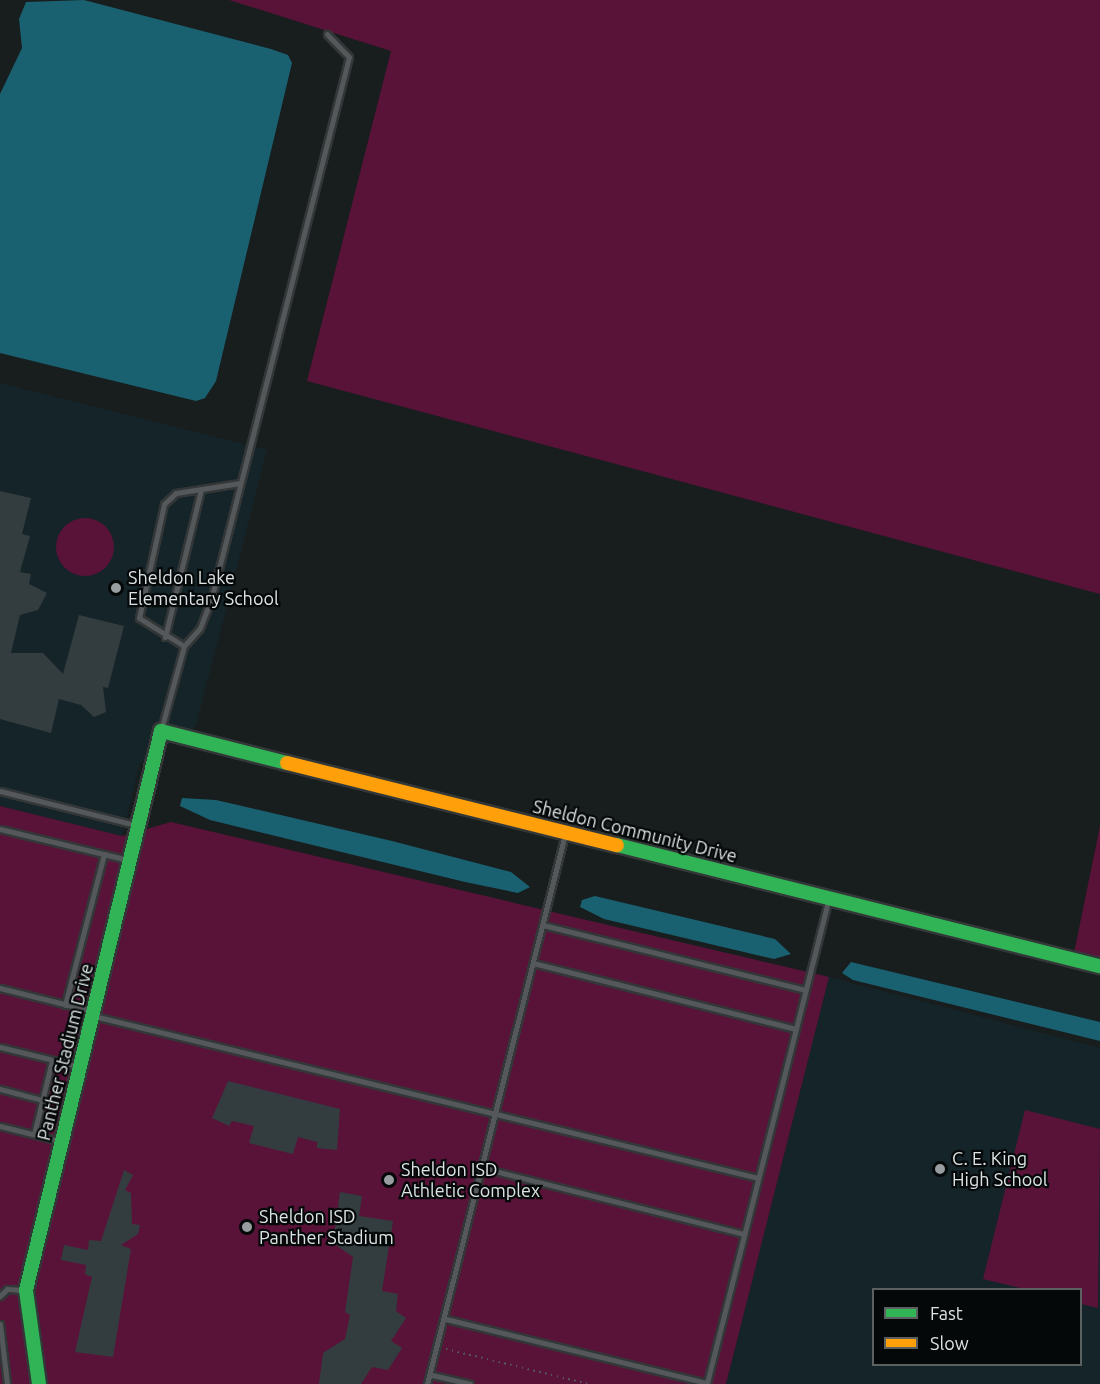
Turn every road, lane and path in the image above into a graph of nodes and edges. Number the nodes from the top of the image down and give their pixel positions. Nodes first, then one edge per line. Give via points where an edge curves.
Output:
1 (327, 34) dead end
2 (240, 483) junction
3 (201, 489) junction
4 (165, 637) junction
5 (184, 646) junction
6 (161, 731) junction
7 (0, 791) edge
8 (138, 825) junction
9 (0, 829) edge
10 (565, 832) junction
11 (104, 854) junction
12 (129, 861) junction
13 (828, 898) junction
14 (543, 925) junction
15 (533, 963) junction
16 (1100, 966) edge
17 (0, 988) edge
18 (805, 990) junction
19 (65, 1005) junction
20 (93, 1014) junction
21 (795, 1029) junction
22 (0, 1047) edge
23 (52, 1060) junction
24 (80, 1067) junction
25 (0, 1089) edge
26 (42, 1100) junction
27 (496, 1114) junction
28 (0, 1126) edge
29 (34, 1134) junction
30 (62, 1142) junction
31 (483, 1168) junction
32 (758, 1178) junction
33 (744, 1234) junction
34 (26, 1290) junction
35 (0, 1296) edge
36 (446, 1318) junction
37 (0, 1323) edge
38 (439, 1347) junction
39 (432, 1375) junction
40 (7, 1384) edge
41 (39, 1384) edge
42 (427, 1384) edge
43 (467, 1384) edge
44 (589, 1384) edge

1 - 2 lane via 349,57
2 - 3 lane
2 - 5 lane via 211,600 200,628
3 - 4 lane
3 - 4 lane via 176,493 164,504 139,618
4 - 5 lane
5 - 6 lane
6 - 8 street, Panther Stadium Drive
6 - 10 street, Sheldon Community Drive
7 - 8 lane
8 - 12 street, Panther Stadium Drive
9 - 11 lane
10 - 13 street, Sheldon Community Drive
10 - 14 lane
11 - 12 lane
11 - 19 lane
12 - 20 street, Panther Stadium Drive
13 - 16 street, Sheldon Community Drive
13 - 18 lane
14 - 15 lane
14 - 18 lane
15 - 21 lane
15 - 27 lane
17 - 19 lane
18 - 21 lane
19 - 20 lane
20 - 24 street, Panther Stadium Drive
20 - 27 lane
21 - 32 lane
22 - 23 lane
23 - 24 lane
23 - 26 lane
24 - 30 street, Panther Stadium Drive
25 - 26 lane
26 - 29 lane
27 - 31 lane
27 - 32 lane
28 - 29 lane
29 - 30 lane
30 - 34 street, Panther Stadium Drive
31 - 33 lane
31 - 36 lane
32 - 33 lane
33 - 36 lane via 707,1383
34 - 35 lane via 8,1289
34 - 41 street, Panther Stadium Drive
36 - 38 lane
37 - 40 lane
38 - 39 lane
38 - 44 path
39 - 42 lane
39 - 43 lane

